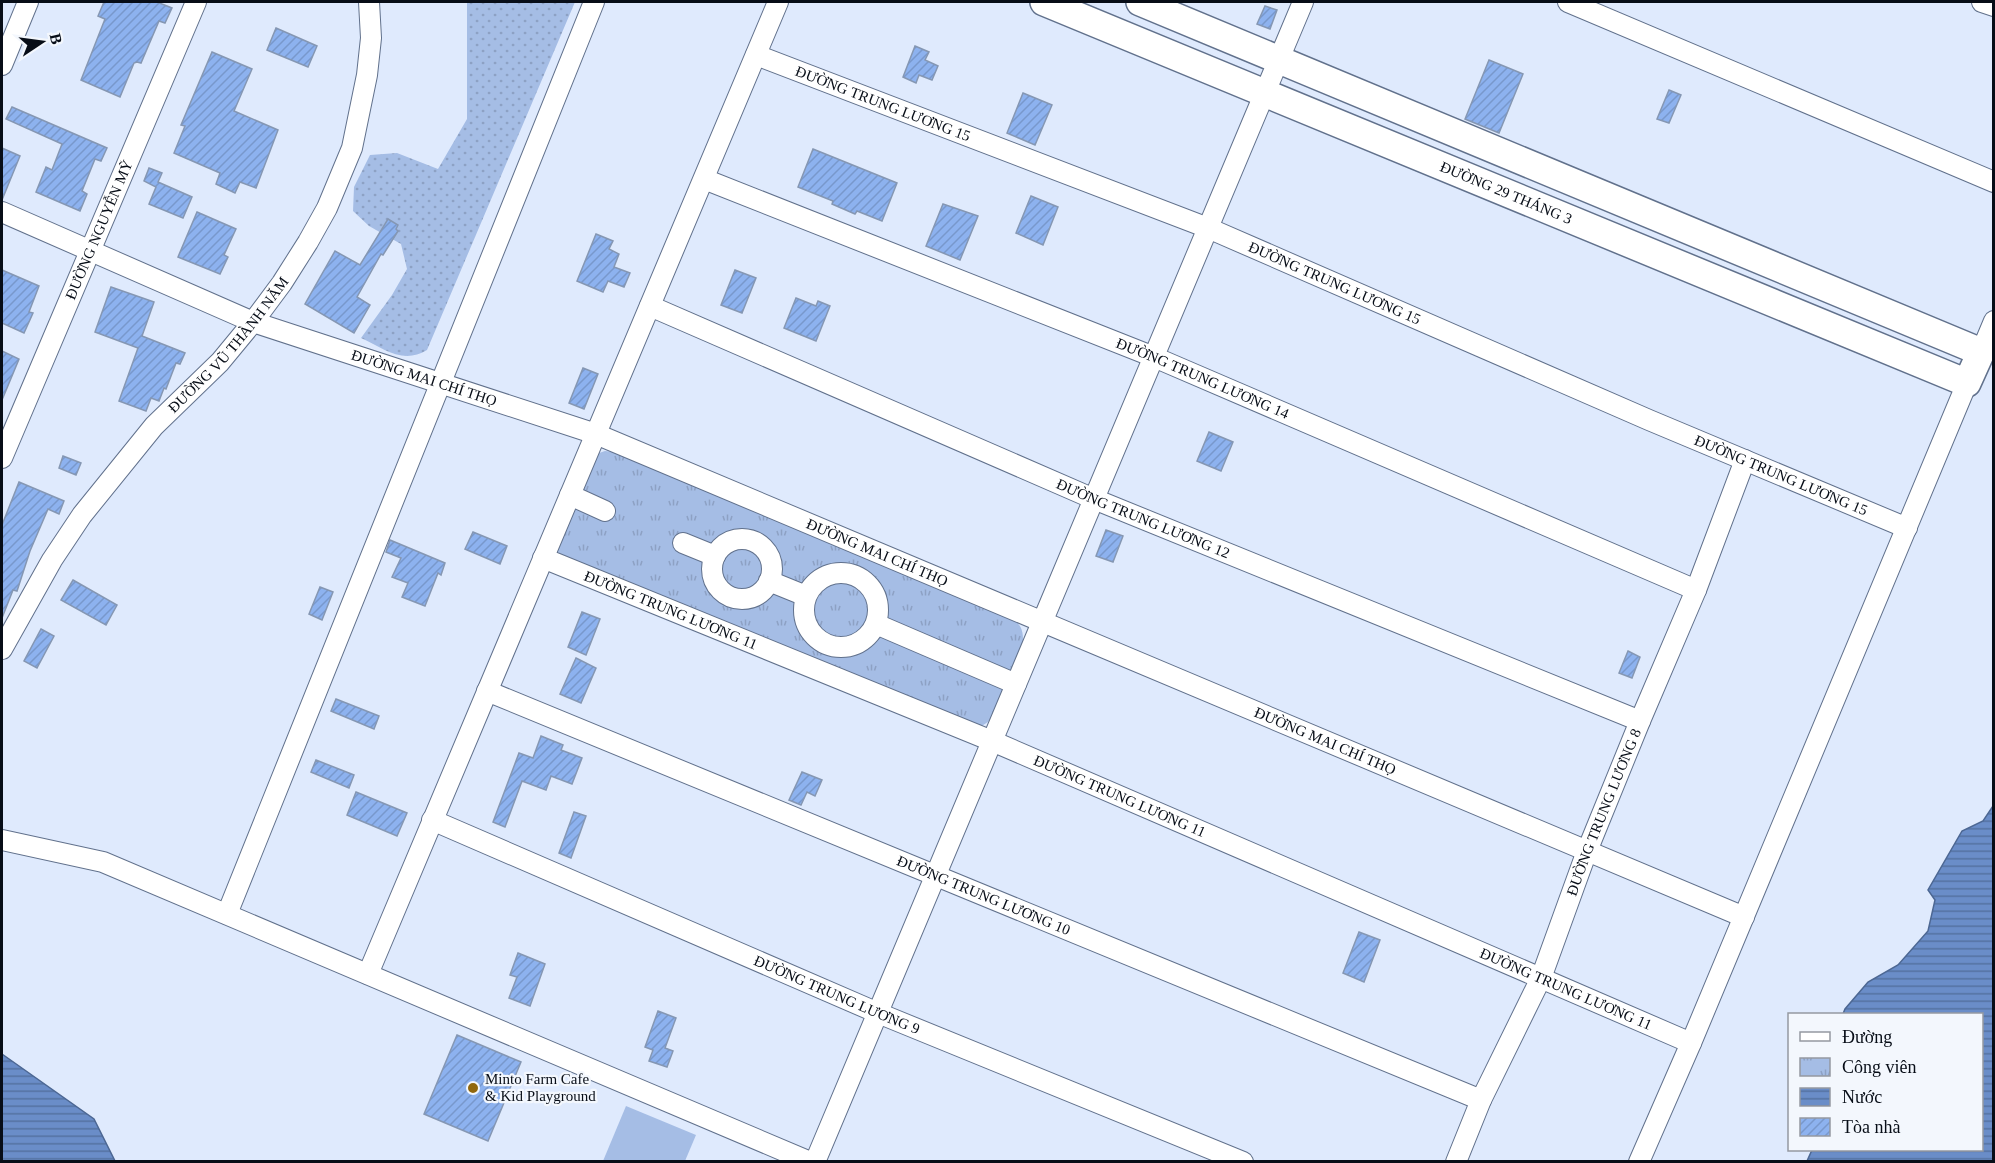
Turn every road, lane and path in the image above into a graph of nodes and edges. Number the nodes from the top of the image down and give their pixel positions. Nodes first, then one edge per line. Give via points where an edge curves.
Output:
1 (28, 2) edge
2 (196, 2) edge
3 (369, 2) edge
4 (594, 2) edge
5 (778, 2) edge
6 (1044, 2) edge
7 (1140, 2) edge
8 (1303, 2) edge
9 (1568, 2) edge
10 (1982, 2) edge
11 (1994, 6) edge
12 (756, 55) junction
13 (1279, 59) junction
14 (2, 65) edge
15 (1265, 93) junction
16 (704, 179) junction
17 (1994, 182) edge
18 (2, 212) edge
19 (1208, 228) junction
20 (90, 250) junction
21 (650, 306) junction
22 (1994, 321) edge
23 (253, 322) junction
24 (1981, 352) junction
25 (1154, 357) junction
26 (440, 383) junction
27 (1967, 383) junction
28 (596, 434) junction
29 (2, 458) edge
30 (1744, 460) junction
31 (570, 495) junction
32 (1094, 499) junction
33 (605, 511) dead end
34 (1907, 528) junction
35 (683, 543) dead end
36 (715, 556) junction
37 (543, 558) junction
38 (768, 581) junction
39 (1696, 590) junction
40 (807, 596) junction
41 (1042, 621) junction
42 (876, 624) junction
43 (2, 649) edge
44 (1016, 684) junction
45 (487, 691) junction
46 (1640, 721) junction
47 (992, 741) junction
48 (432, 820) junction
49 (2, 840) edge
50 (1587, 851) junction
51 (936, 874) junction
52 (227, 914) junction
53 (1744, 918) junction
54 (368, 974) junction
55 (1541, 978) junction
56 (878, 1013) junction
57 (1691, 1043) junction
58 (1481, 1100) junction
59 (810, 1161) edge
60 (815, 1161) edge
61 (1244, 1161) edge
62 (1456, 1161) edge
63 (1639, 1161) edge

1 - 14 street
2 - 20 street, ĐƯỜNG NGUYỄN MỸ
3 - 23 street, ĐƯỜNG VŨ THÀNH NĂM via 367,75 352,148 308,242
4 - 26 street
5 - 12 street
6 - 15 street, ĐƯỜNG 29 THÁNG 3
7 - 13 street
8 - 13 street
9 - 17 street
10 - 11 street
12 - 16 street
12 - 19 street, ĐƯỜNG TRUNG LƯƠNG 15
13 - 15 street
13 - 24 street
15 - 19 street
15 - 27 street, ĐƯỜNG 29 THÁNG 3
16 - 21 street
16 - 25 street, ĐƯỜNG TRUNG LƯƠNG 14
18 - 20 street, ĐƯỜNG MAI CHÍ THỌ
19 - 25 street
19 - 30 street, ĐƯỜNG TRUNG LƯƠNG 15
20 - 23 street, ĐƯỜNG MAI CHÍ THỌ
20 - 29 street, ĐƯỜNG NGUYỄN MỸ
21 - 28 street
21 - 32 street, ĐƯỜNG TRUNG LƯƠNG 12
22 - 24 street
23 - 26 street, ĐƯỜNG MAI CHÍ THỌ
23 - 43 street, ĐƯỜNG VŨ THÀNH NĂM via 220,362 154,426 82,515
24 - 27 street
25 - 32 street
25 - 39 street, ĐƯỜNG TRUNG LƯƠNG 14
26 - 28 street, ĐƯỜNG MAI CHÍ THỌ
26 - 52 street
27 - 34 street
28 - 31 street
28 - 41 street, ĐƯỜNG MAI CHÍ THỌ
30 - 34 street, ĐƯỜNG TRUNG LƯƠNG 15
30 - 39 street, ĐƯỜNG TRUNG LƯƠNG 8
31 - 33 street
31 - 37 street
32 - 41 street
32 - 46 street, ĐƯỜNG TRUNG LƯƠNG 12
34 - 53 street
35 - 36 street
36 - 38 street via 728,543 739,539 752,541 769,557
36 - 38 street via 714,580 732,597 750,597
37 - 45 street
37 - 47 street, ĐƯỜNG TRUNG LƯƠNG 11
38 - 40 street
39 - 46 street, ĐƯỜNG TRUNG LƯƠNG 8
40 - 42 street via 812,586 830,574 861,578 875,594
40 - 42 street via 807,627 813,636 831,647 862,642
41 - 44 street
41 - 50 street, ĐƯỜNG MAI CHÍ THỌ
42 - 44 street
44 - 47 street
45 - 48 street
45 - 51 street, ĐƯỜNG TRUNG LƯƠNG 10
46 - 50 street, ĐƯỜNG TRUNG LƯƠNG 8
47 - 51 street
47 - 55 street, ĐƯỜNG TRUNG LƯƠNG 11
48 - 54 street
48 - 56 street, ĐƯỜNG TRUNG LƯƠNG 9
49 - 52 street via 103,861
50 - 53 street, ĐƯỜNG MAI CHÍ THỌ
50 - 55 street, ĐƯỜNG TRUNG LƯƠNG 8
51 - 56 street
51 - 58 street, ĐƯỜNG TRUNG LƯƠNG 10
52 - 54 street
53 - 57 street
54 - 59 street
55 - 57 street, ĐƯỜNG TRUNG LƯƠNG 11
55 - 58 street, ĐƯỜNG TRUNG LƯƠNG 8
56 - 60 street
56 - 61 street, ĐƯỜNG TRUNG LƯƠNG 9
57 - 63 street
58 - 62 street, ĐƯỜNG TRUNG LƯƠNG 8

